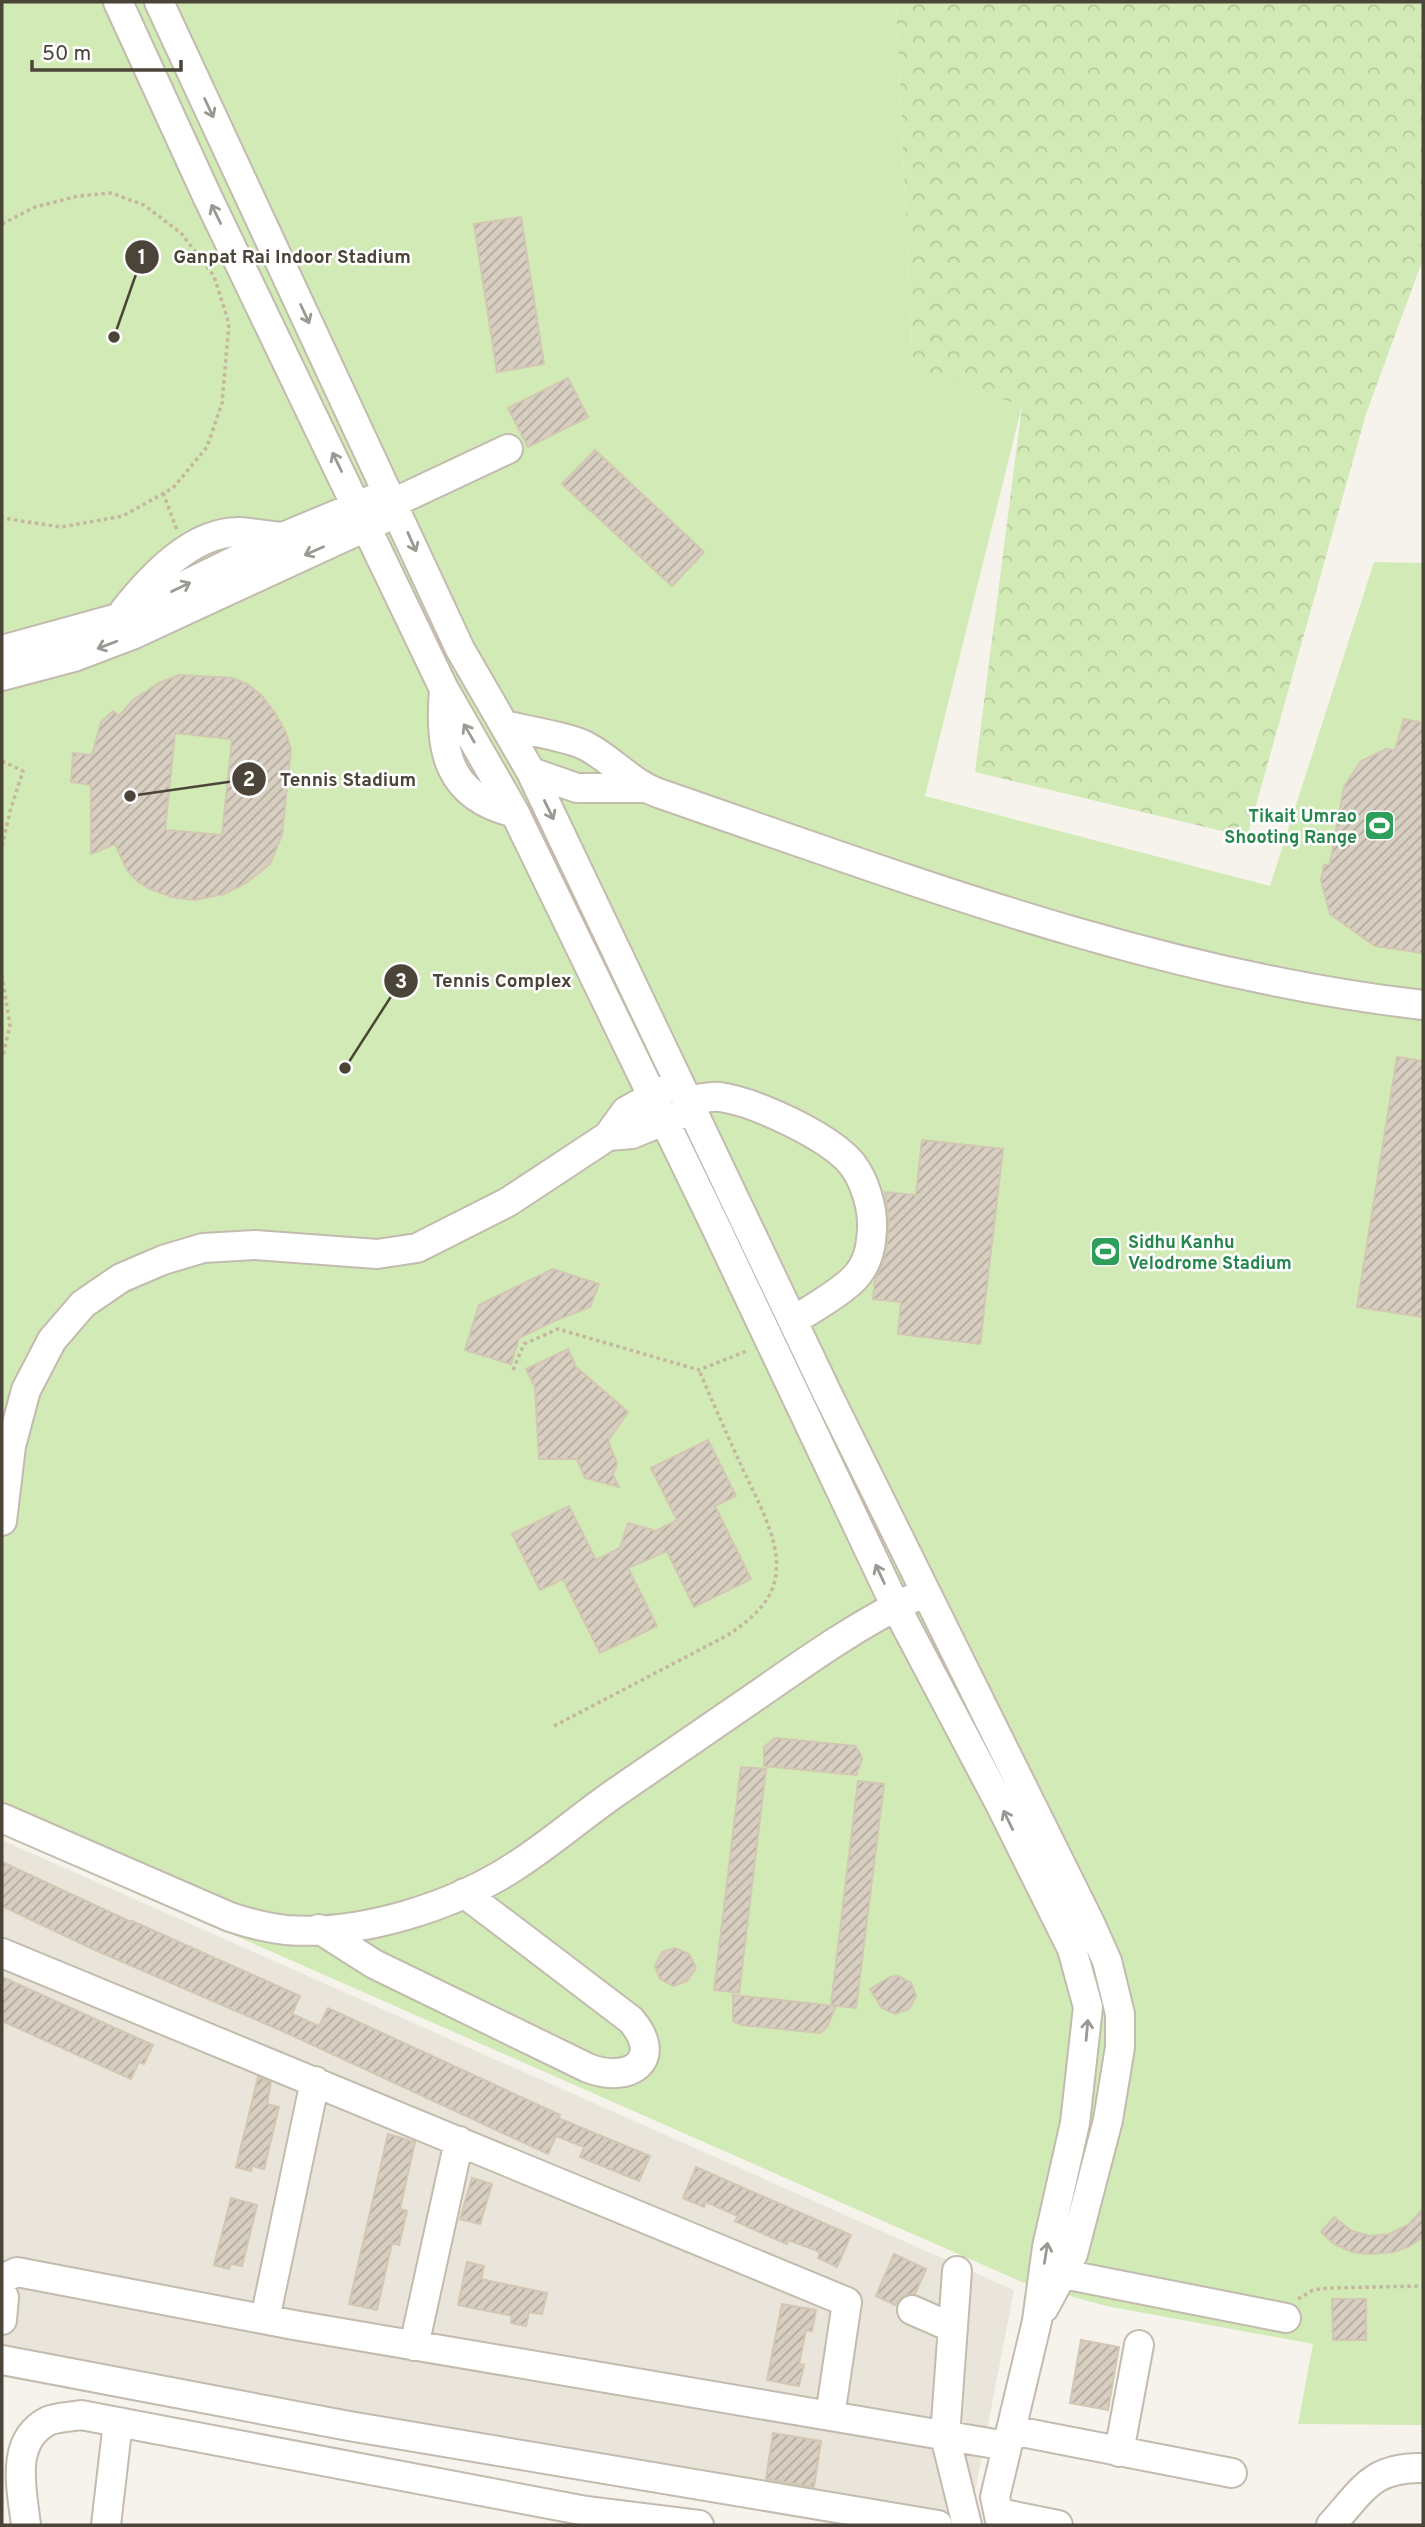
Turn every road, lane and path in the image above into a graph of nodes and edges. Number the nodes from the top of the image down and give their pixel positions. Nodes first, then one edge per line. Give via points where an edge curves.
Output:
1 (117, 2) edge
2 (159, 2) edge
3 (2, 224) edge
4 (508, 449) dead end
5 (163, 493) junction
6 (393, 503) junction
7 (362, 517) junction
8 (2, 518) edge
9 (283, 537) junction
10 (185, 552) junction
11 (118, 618) junction
12 (2, 650) edge
13 (2, 676) edge
14 (444, 689) junction
15 (504, 725) junction
16 (2, 761) edge
17 (491, 770) junction
18 (531, 772) junction
19 (643, 788) junction
20 (467, 791) junction
21 (516, 813) junction
22 (2, 847) edge
23 (2, 975) edge
24 (1423, 1005) edge
25 (2, 1059) edge
26 (687, 1097) junction
27 (659, 1109) junction
28 (793, 1321) junction
29 (770, 1342) junction
30 (513, 1370) dead end
31 (699, 1370) junction
32 (2, 1521) edge
33 (926, 1592) junction
34 (896, 1606) junction
35 (554, 1726) dead end
36 (2, 1818) edge
37 (464, 1893) junction
38 (319, 1929) junction
39 (2, 1952) edge
40 (315, 2081) junction
41 (459, 2141) junction
42 (957, 2271) dead end
43 (1063, 2274) junction
44 (2, 2278) edge
45 (1423, 2286) edge
46 (2, 2293) edge
47 (912, 2310) dead end
48 (1286, 2318) joint
49 (265, 2319) junction
50 (2, 2320) edge
51 (1037, 2321) junction
52 (953, 2329) junction
53 (1139, 2344) dead end
54 (414, 2346) junction
55 (2, 2360) edge
56 (830, 2416) junction
57 (118, 2422) junction
58 (945, 2436) junction
59 (1009, 2438) junction
60 (1119, 2452) junction
61 (1423, 2468) edge
62 (1232, 2473) dead end
63 (586, 2518) edge
64 (1000, 2519) edge
65 (26, 2525) edge
66 (106, 2525) edge
67 (699, 2525) edge
68 (938, 2525) edge
69 (967, 2525) edge
70 (1058, 2525) edge
71 (1331, 2525) edge

7 -> 1 street
2 -> 6 street
3 - 5 path via 35,207 111,192 144,205 181,233 214,276 229,324 222,403 207,447 173,488
4 - 6 street
5 - 8 path via 123,516 61,527
5 - 10 path
6 - 7 street
6 -> 15 street via 460,649
7 - 9 street
7 -> 13 street via 132,635 74,657
7 - 14 street
9 - 10 street via 237,532
11 -> 9 street
10 - 11 street via 148,581
11 - 12 street
17 -> 14 street
14 - 20 street via 443,736 454,774
15 - 18 street
15 - 19 street via 584,745
16 - 22 path via 23,771
17 - 20 street
17 - 21 street
18 - 19 street via 577,788
18 -> 26 street
19 - 24 street via 1001,911 1124,946 1317,989
20 - 21 street via 493,808
21 - 27 street
23 - 25 path via 10,1026
26 - 27 street
26 - 28 street
26 - 28 street via 738,1101 805,1129 852,1164 867,1193 871,1251 858,1275
27 - 29 street
27 - 32 street via 632,1134 608,1136 508,1202 417,1248 377,1254 255,1245 203,1248 121,1278 83,1304 52,1340 26,1390 11,1446
28 - 33 street
29 - 31 path
34 -> 29 street
30 - 31 path via 524,1344 558,1329
31 - 35 path via 773,1540 773,1586 751,1619 728,1635
33 - 34 street
33 - 43 street via 1090,1923 1107,1961 1120,2014 1121,2046 1108,2120 1073,2254
34 - 37 street via 820,1651 517,1865
51 -> 34 street via 1047,2247 1075,2123 1088,2007 1072,1949
36 - 38 street via 230,1917 258,1926
37 - 38 street via 390,1919
37 - 38 street via 631,2020 644,2037 641,2061 633,2069 613,2075 587,2068 374,1964
39 - 40 street
40 - 41 street
40 - 49 street
41 - 54 street
41 - 56 street via 848,2302
42 - 52 street
43 - 48 street
43 - 51 street
44 - 49 street via 17,2272
45 - 48 path via 1313,2290 1295,2301
46 - 50 street
47 - 52 street
49 - 54 street
51 - 59 street
52 - 58 street
53 - 60 street
54 - 56 street
55 - 68 street via 349,2426
56 - 58 street
57 - 63 street
57 - 65 street via 80,2415 50,2420 32,2433 21,2459
57 - 66 street
58 - 59 street
58 - 69 street
59 - 60 street
59 - 64 street via 995,2497
60 - 62 street
61 - 71 street via 1397,2469 1377,2477
63 - 67 street
64 - 70 street

